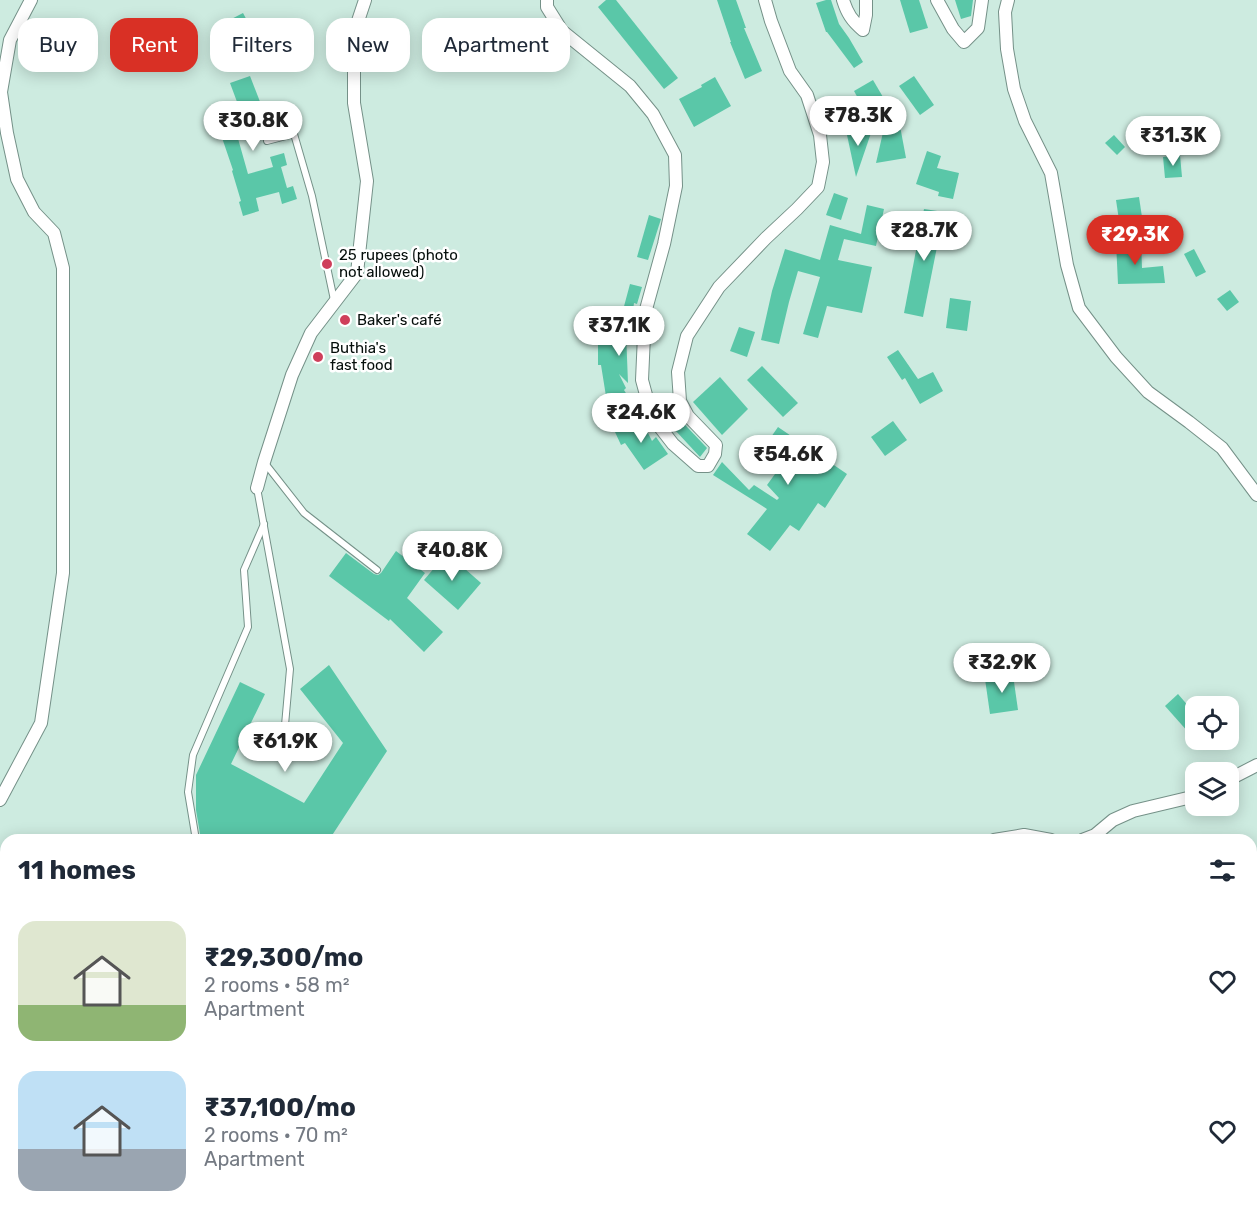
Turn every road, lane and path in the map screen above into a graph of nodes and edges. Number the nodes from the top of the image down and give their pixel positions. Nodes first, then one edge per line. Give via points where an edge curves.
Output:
1 (31, 0) edge
2 (365, 0) edge
3 (548, 0) edge
4 (765, 0) edge
5 (843, 0) edge
6 (866, 0) edge
7 (937, 0) edge
8 (982, 0) edge
9 (1008, 0) edge
10 (267, 141) dead end
11 (334, 304) junction
12 (264, 462) junction
13 (257, 488) joint
14 (1257, 495) edge
15 (264, 524) junction
16 (377, 570) dead end
17 (285, 725) dead end
18 (1257, 765) edge
19 (1239, 774) edge
20 (1185, 799) edge
21 (0, 800) edge
22 (195, 834) edge
23 (1096, 834) edge

1 - 21 street via 10,40 1,92 17,179 34,212 54,233 63,268 63,573 41,723
2 - 11 street via 354,33 354,104 367,181 357,273
3 - 4 street via 562,32 630,86 653,114 675,155 676,186 645,313 642,380 652,417 673,444 698,466 708,466 716,445 688,416 680,401 678,372 687,336 719,287 818,187 823,162 820,135 807,95 789,72
5 - 6 street via 846,12 863,30
7 - 8 street via 963,42 978,28
9 - 14 street via 1006,49 1014,89 1025,121 1052,173 1067,265 1079,308 1148,392 1222,448
10 - 11 lane via 294,134 312,196
11 - 12 street via 311,333 292,375
12 - 13 street
12 - 16 lane via 304,513
13 - 15 lane
15 - 17 lane via 290,669
15 - 22 lane via 244,570 248,627 193,755 188,792
18 - 19 street
20 - 23 street via 1133,811

